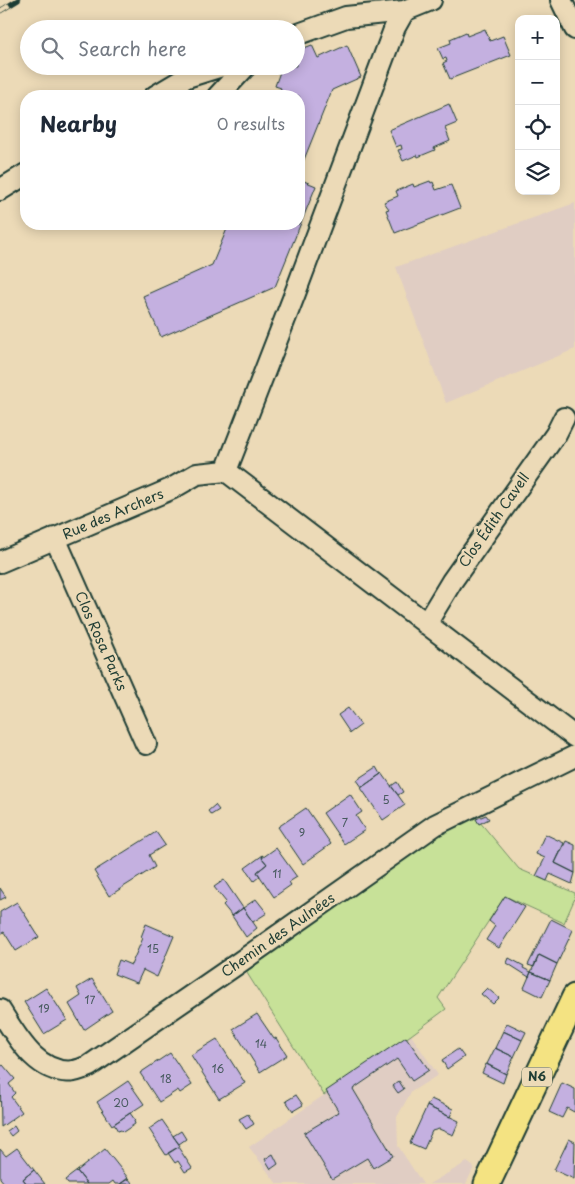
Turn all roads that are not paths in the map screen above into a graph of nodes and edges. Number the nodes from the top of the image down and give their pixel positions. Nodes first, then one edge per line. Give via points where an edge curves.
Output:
1 (431, 0) edge
2 (561, 0) edge
3 (404, 11) junction
4 (575, 29) edge
5 (305, 32) edge
6 (193, 75) edge
7 (238, 75) edge
8 (165, 90) edge
9 (224, 90) edge
10 (20, 178) edge
11 (0, 190) edge
12 (564, 418) dead end
13 (226, 471) junction
14 (55, 538) junction
15 (0, 562) edge
16 (426, 624) junction
17 (575, 737) edge
18 (146, 744) dead end
19 (575, 756) edge
20 (575, 997) edge
21 (0, 1010) edge
22 (487, 1184) edge

1 - 3 street
2 - 4 street
3 - 5 street via 346,17
3 - 13 street via 395,27
6 - 8 street
7 - 9 street
10 - 11 street
12 - 16 street, Clos Édith Cavell
13 - 14 street, Rue des Archers via 197,474 171,489
13 - 16 street
14 - 15 street, Rue des Archers
14 - 18 street, Clos Rosa Parks
16 - 17 street
19 - 21 street, Chemin des Aulnées via 435,825 89,1066 73,1071 46,1065 22,1045
20 - 22 main road, N6

